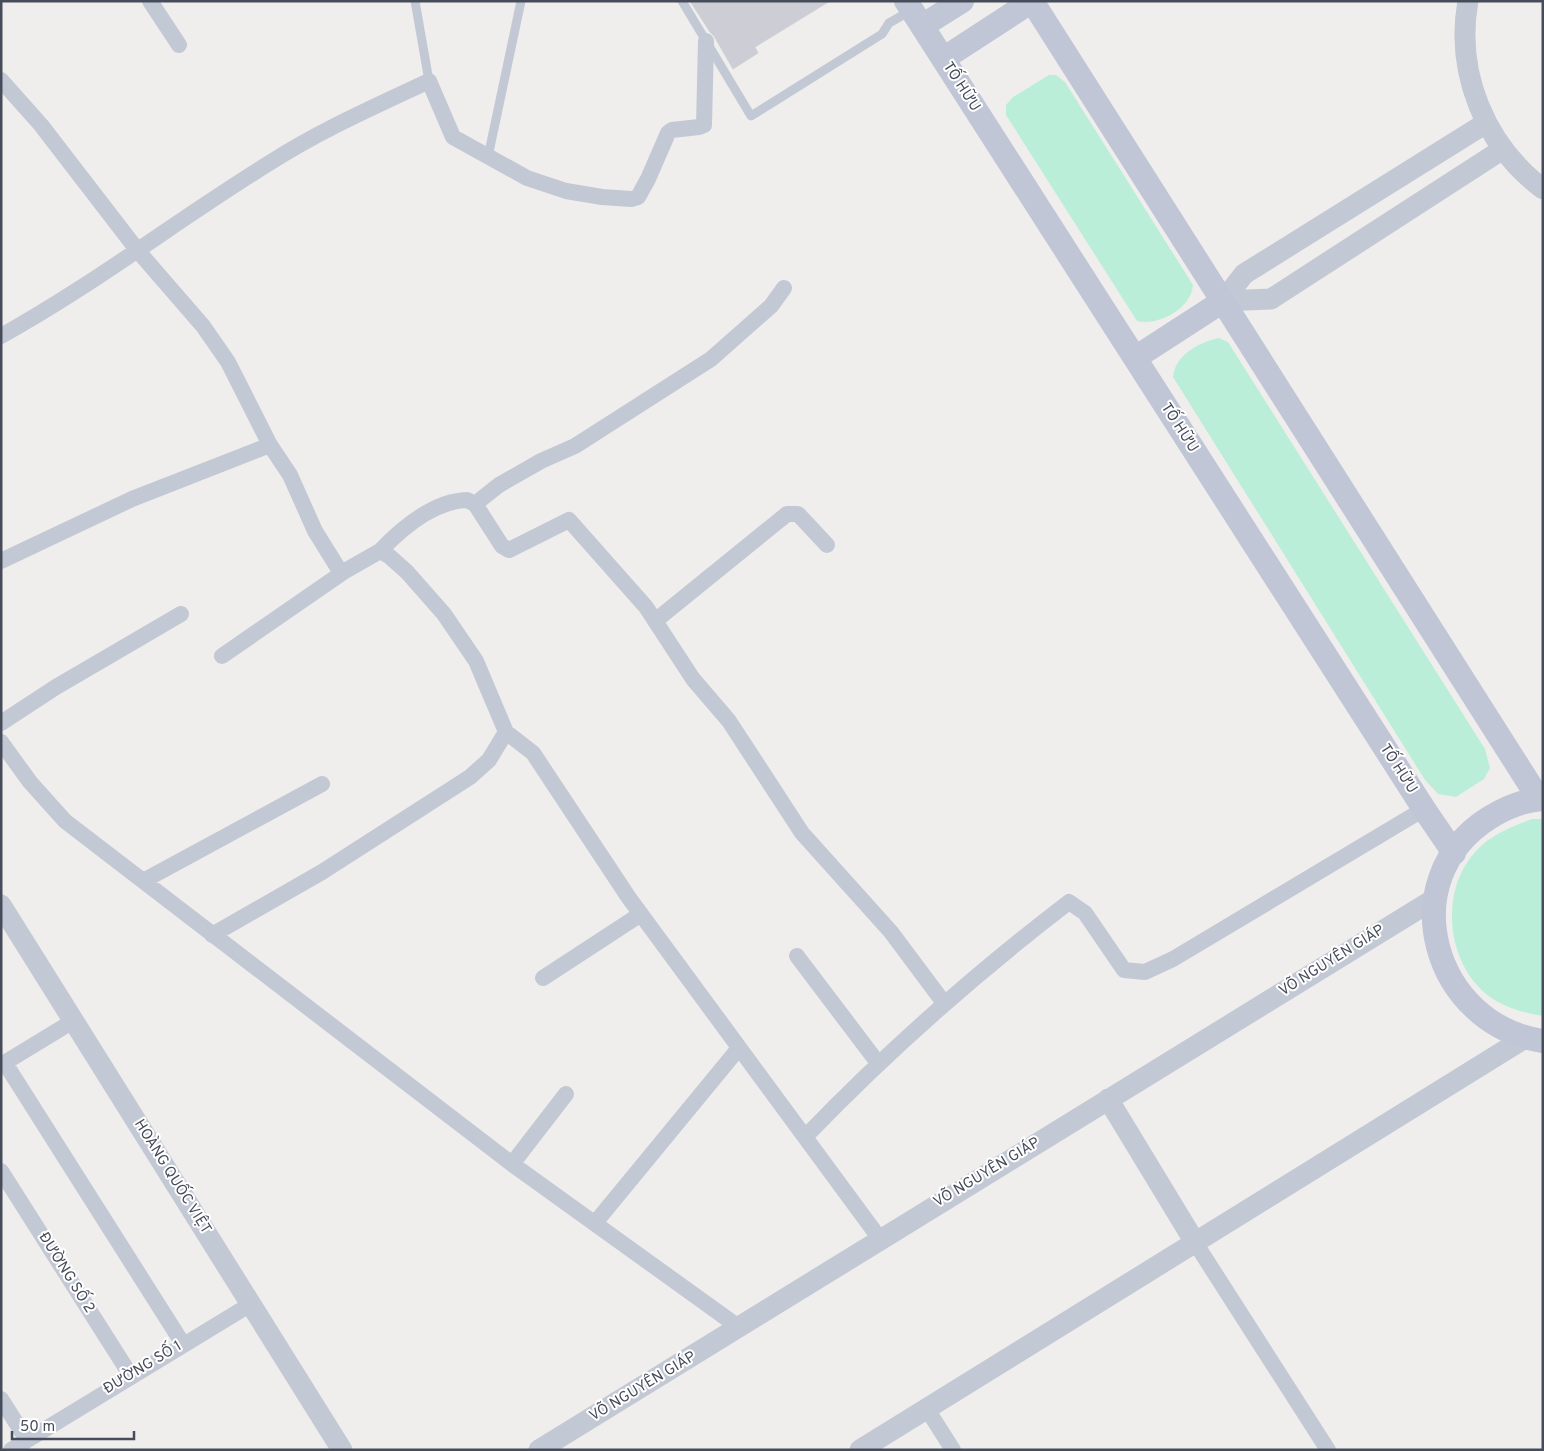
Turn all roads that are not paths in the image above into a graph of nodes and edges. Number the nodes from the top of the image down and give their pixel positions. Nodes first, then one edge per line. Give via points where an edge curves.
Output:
1 (150, 1) edge
2 (414, 1) edge
3 (521, 1) edge
4 (682, 1) edge
5 (962, 1) edge
6 (1032, 1) edge
7 (1468, 1) edge
8 (914, 13) edge
9 (706, 41) junction
10 (179, 45) dead end
11 (943, 59) junction
12 (1, 80) edge
13 (429, 81) junction
14 (1486, 123) junction
15 (1503, 150) junction
16 (488, 157) junction
17 (1416, 166) junction
18 (1543, 189) edge
19 (1434, 194) junction
20 (1317, 228) junction
21 (138, 250) junction
22 (1335, 258) junction
23 (784, 288) dead end
24 (1223, 301) junction
25 (1, 336) edge
26 (1135, 358) junction
27 (270, 445) junction
28 (476, 504) junction
29 (827, 545) dead end
30 (380, 551) junction
31 (1, 561) edge
32 (345, 571) junction
33 (181, 614) dead end
34 (655, 621) junction
35 (222, 656) dead end
36 (1, 723) edge
37 (506, 732) junction
38 (1, 742) edge
39 (322, 784) dead end
40 (1541, 799) edge
41 (1424, 809) junction
42 (1454, 853) junction
43 (143, 881) junction
44 (1436, 898) junction
45 (1, 906) edge
46 (641, 914) junction
47 (212, 935) junction
48 (797, 956) dead end
49 (543, 978) dead end
50 (944, 1003) junction
51 (75, 1020) junction
52 (1534, 1040) edge
53 (739, 1048) junction
54 (878, 1063) junction
55 (3, 1064) edge
56 (566, 1094) dead end
57 (1108, 1099) junction
58 (806, 1136) junction
59 (512, 1164) junction
60 (1, 1171) edge
61 (595, 1224) junction
62 (880, 1239) junction
63 (1196, 1244) junction
64 (251, 1304) junction
65 (740, 1328) junction
66 (183, 1344) junction
67 (131, 1376) junction
68 (1, 1399) edge
69 (927, 1409) junction
70 (27, 1440) junction
71 (11, 1450) edge
72 (342, 1450) edge
73 (539, 1450) edge
74 (860, 1450) edge
75 (953, 1450) edge
76 (1328, 1450) edge

1 - 10 street
2 - 13 lane
3 - 16 lane
4 - 9 lane
5 - 8 main road
6 - 11 main road
6 - 24 main road
7 - 14 street via 1465,53 1472,89
8 - 9 lane via 889,23 882,34 751,116
8 - 11 main road, TỐ HỮU
9 - 16 street via 704,125 668,133 638,196 632,199 602,197 566,191 527,178
11 - 26 main road, TỐ HỮU
12 - 21 street via 41,125
13 - 16 street via 453,138
13 - 21 street via 272,161
14 - 15 street
14 - 17 street
15 - 18 street via 1527,177
15 - 19 street
17 - 19 street
17 - 20 street
19 - 22 street
20 - 22 street
20 - 24 street via 1244,274
21 - 25 street via 53,307
21 - 27 street via 203,326 228,362
22 - 24 street via 1271,300
23 - 28 street via 771,306 712,359 575,446 498,485
24 - 26 main road
24 - 40 main road
26 - 41 main road, TỐ HỮU
27 - 31 street via 132,500
27 - 32 street via 290,475 330,558
28 - 30 street via 467,500 443,505 407,526
28 - 34 street via 502,546 509,550 569,520
29 - 34 street via 798,514 787,514
30 - 32 street
30 - 37 street via 406,572 444,614 476,661
32 - 35 street
33 - 36 street
34 - 50 street via 693,679 730,721 802,833 891,932
37 - 46 street via 533,753
37 - 47 street via 489,760 470,777 322,872
38 - 43 street via 30,782 66,821
39 - 43 street
40 - 42 main road via 1519,804 1482,823
41 - 42 main road, TỐ HỮU
41 - 50 street via 1173,959 1145,972 1124,970 1085,913 1069,902
42 - 44 main road
43 - 47 street
44 - 52 main road via 1436,943 1453,985 1484,1018 1504,1030
44 - 57 street, VÕ NGUYÊN GIÁP
45 - 51 street, HOÀNG QUỐC VIỆT
46 - 49 street
46 - 53 street
47 - 59 street
48 - 54 street
50 - 54 street
51 - 55 street
51 - 64 street, HOÀNG QUỐC VIỆT
52 - 63 street
53 - 58 street
53 - 61 street
54 - 58 street
55 - 66 street
56 - 59 street
57 - 62 street, VÕ NGUYÊN GIÁP
57 - 63 street
58 - 62 street
59 - 61 street
60 - 67 street, ĐƯỜNG SỐ 2
61 - 65 street
62 - 65 street, VÕ NGUYÊN GIÁP
63 - 69 street
63 - 76 street
64 - 66 street, ĐƯỜNG SỐ 1
64 - 72 street, HOÀNG QUỐC VIỆT
65 - 73 street, VÕ NGUYÊN GIÁP
66 - 67 street, ĐƯỜNG SỐ 1
67 - 70 street, ĐƯỜNG SỐ 1
68 - 70 street
69 - 74 street
69 - 75 street
70 - 71 street, ĐƯỜNG SỐ 1

